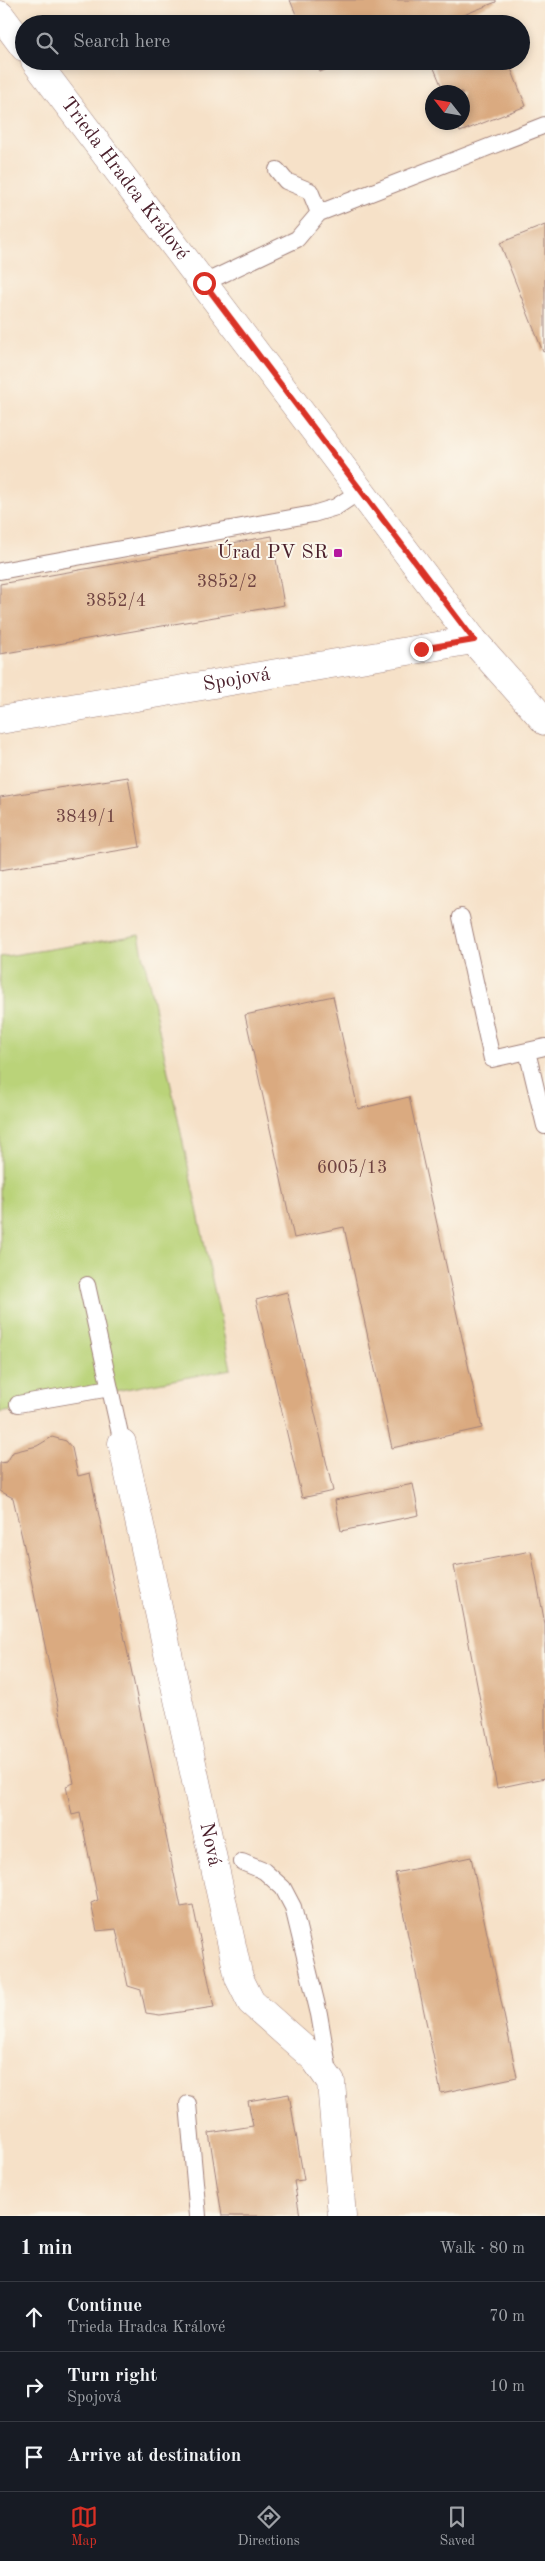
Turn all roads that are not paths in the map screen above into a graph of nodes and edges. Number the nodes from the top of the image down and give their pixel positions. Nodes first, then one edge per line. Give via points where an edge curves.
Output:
1 (0, 16) edge
2 (15, 35) edge
3 (42, 70) edge
4 (545, 125) edge
5 (277, 170) dead end
6 (319, 213) junction
7 (204, 283) junction
8 (360, 491) junction
9 (0, 571) edge
10 (474, 640) junction
11 (0, 720) edge
12 (545, 721) edge
13 (461, 917) dead end
14 (545, 1047) edge
15 (527, 1051) junction
16 (545, 1126) edge
17 (87, 1285) dead end
18 (110, 1388) junction
19 (18, 1404) dead end
20 (122, 1443) joint
21 (242, 1862) dead end
22 (331, 2082) junction
23 (188, 2104) dead end
24 (198, 2216) edge
25 (342, 2216) edge

1 - 2 street
3 - 7 street, Trieda Hradca Králové
4 - 6 lane
5 - 6 lane via 286,181 310,192
6 - 7 lane via 297,239
7 - 8 street, Trieda Hradca Králové
8 - 9 lane via 336,507 313,514
8 - 10 street, Trieda Hradca Králové
10 - 11 street, Spojová
10 - 12 street, Trieda Hradca Králové
13 - 15 lane via 492,1059
14 - 15 lane
15 - 16 lane
17 - 18 lane
18 - 19 lane
18 - 20 lane
20 - 22 street, Nová via 239,1978 251,2002 314,2058
21 - 22 lane via 264,1871 283,1888 293,1907 319,2014
22 - 25 street
23 - 24 lane

